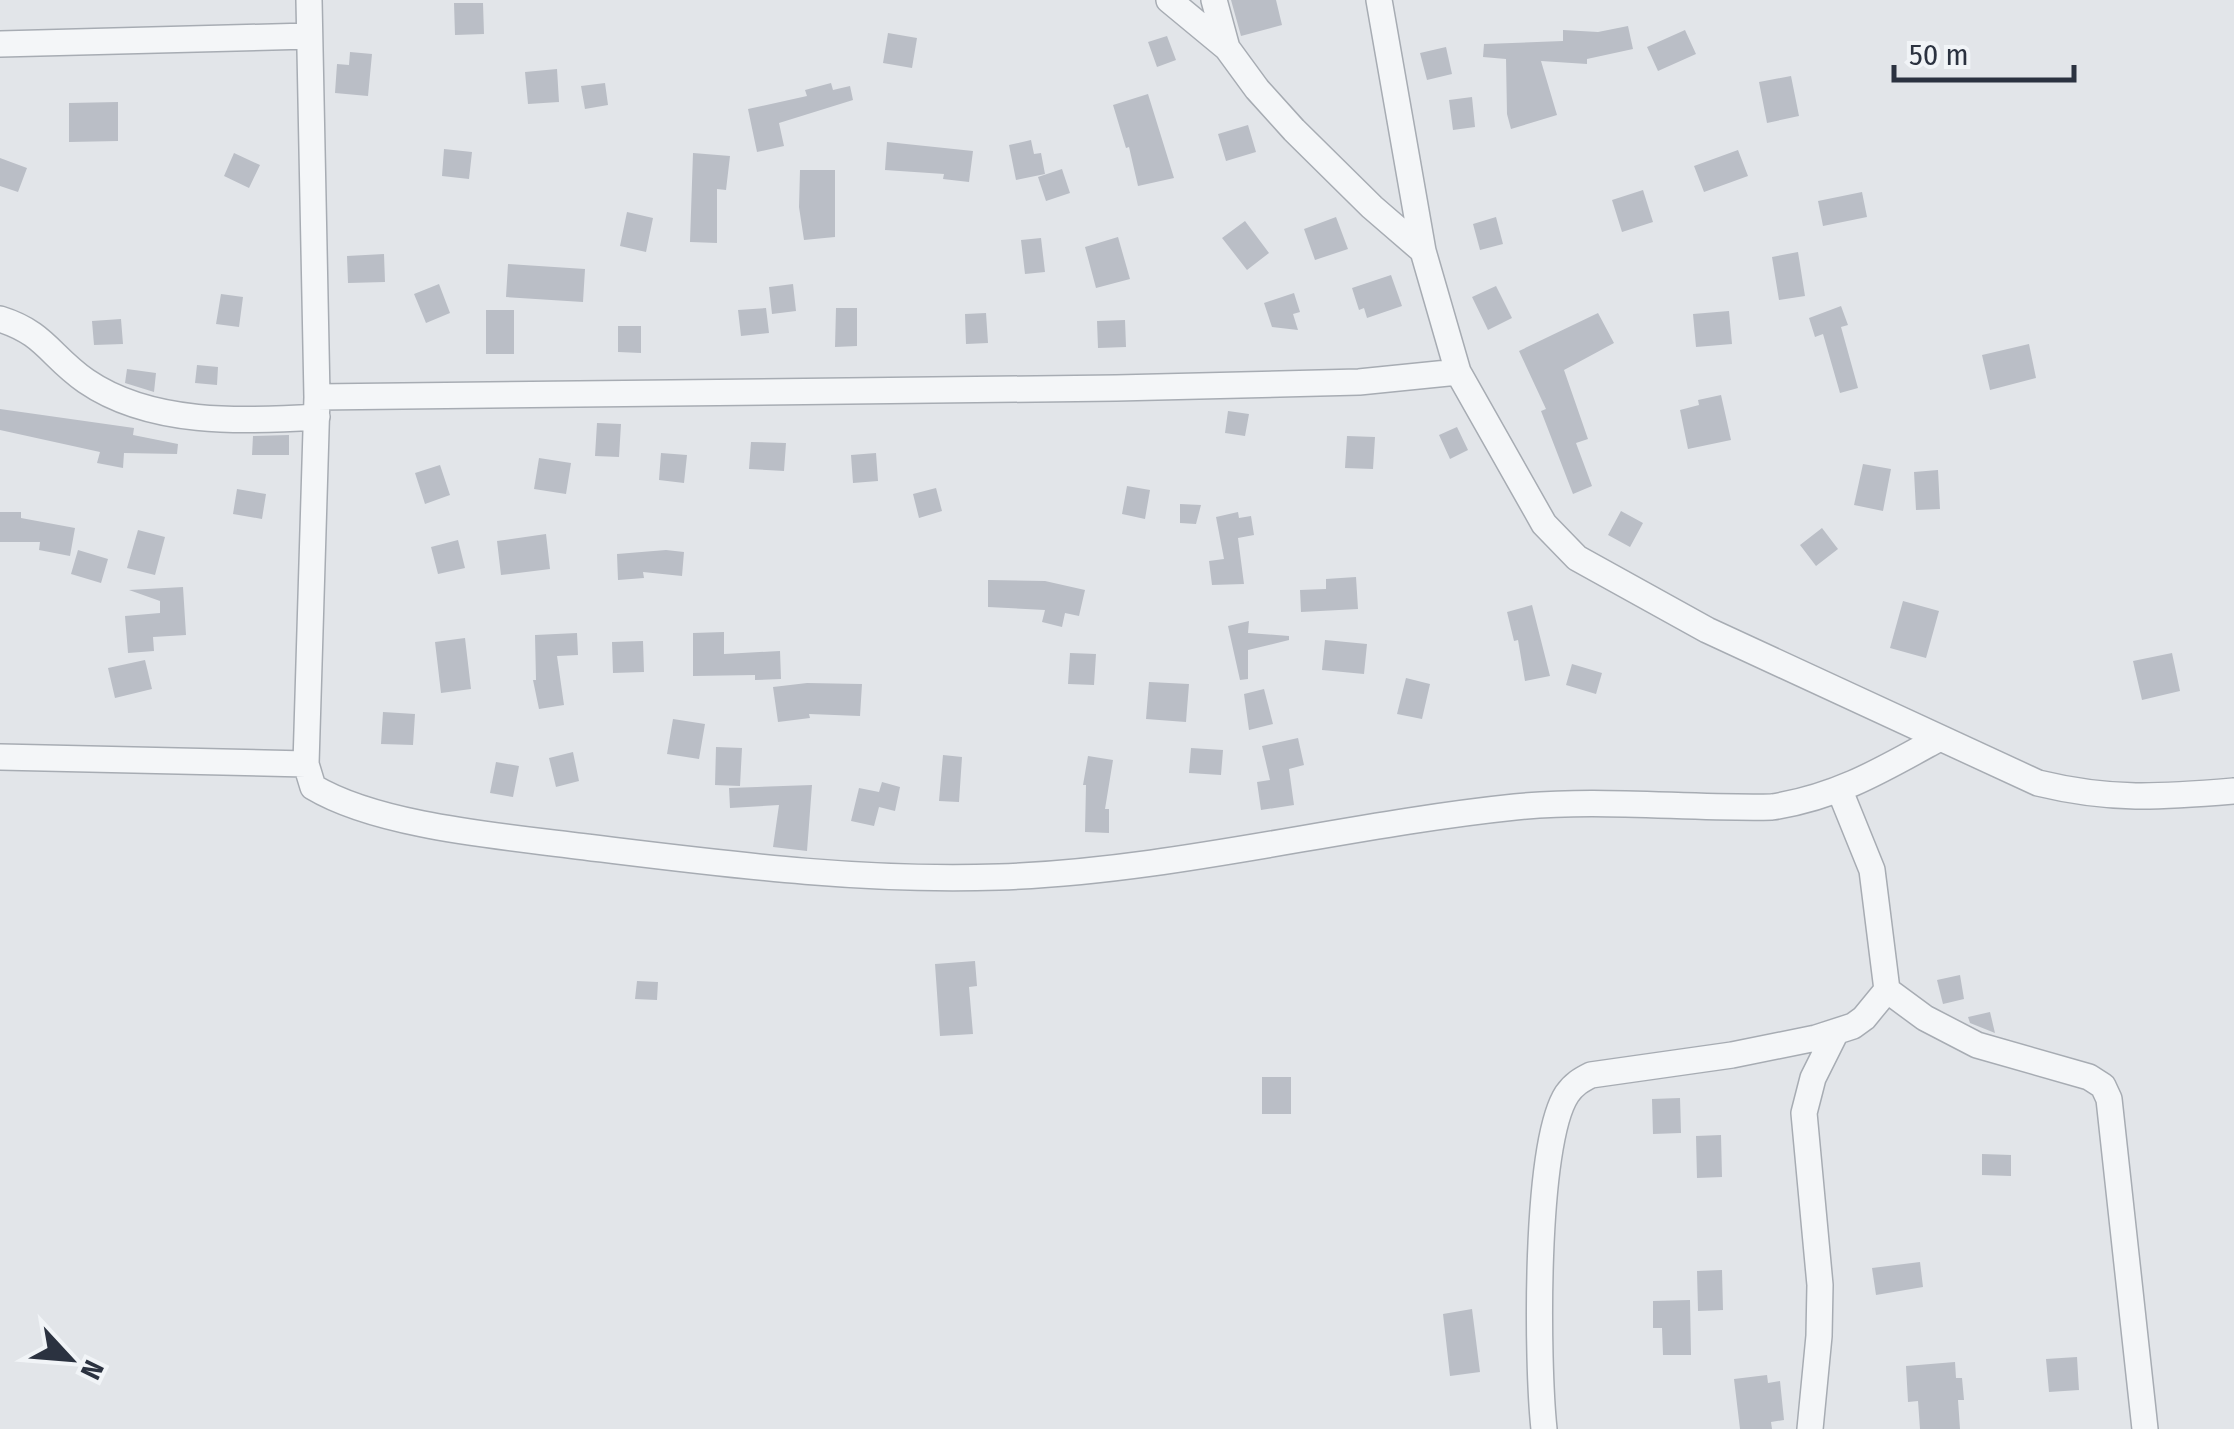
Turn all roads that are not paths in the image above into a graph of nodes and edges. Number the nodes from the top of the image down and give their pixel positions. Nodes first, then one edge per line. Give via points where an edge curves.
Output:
1 (309, 0) edge
2 (1169, 0) edge
3 (1214, 0) edge
4 (1380, 0) edge
5 (309, 36) junction
6 (0, 44) edge
7 (1227, 48) junction
8 (1423, 251) junction
9 (0, 319) edge
10 (1458, 372) junction
11 (317, 407) junction
12 (1938, 738) junction
13 (0, 757) edge
14 (306, 764) junction
15 (1840, 791) junction
16 (2234, 791) edge
17 (1887, 990) junction
18 (1836, 1032) junction
19 (1544, 1429) edge
20 (1810, 1429) edge
21 (2145, 1429) edge

1 - 5 street
2 - 7 street
3 - 7 street
4 - 8 street
5 - 6 street
5 - 11 street
7 - 8 street via 1294,130
8 - 10 street
9 - 11 street via 36,334 90,384 132,402 228,422
10 - 11 street via 1359,382
10 - 12 street via 1544,524 1577,558 1707,630
11 - 14 street
12 - 15 street
12 - 16 street via 2038,783 2088,796
13 - 14 street
14 - 15 street via 313,787 337,801 420,822 823,875 911,878 1138,866 1518,806 1772,807
15 - 17 street via 1872,870
17 - 18 street via 1864,1018
17 - 21 street via 1977,1046 2088,1077 2106,1092
18 - 19 street via 1591,1075 1566,1095 1548,1171 1539,1305
18 - 20 street via 1804,1113 1820,1284

